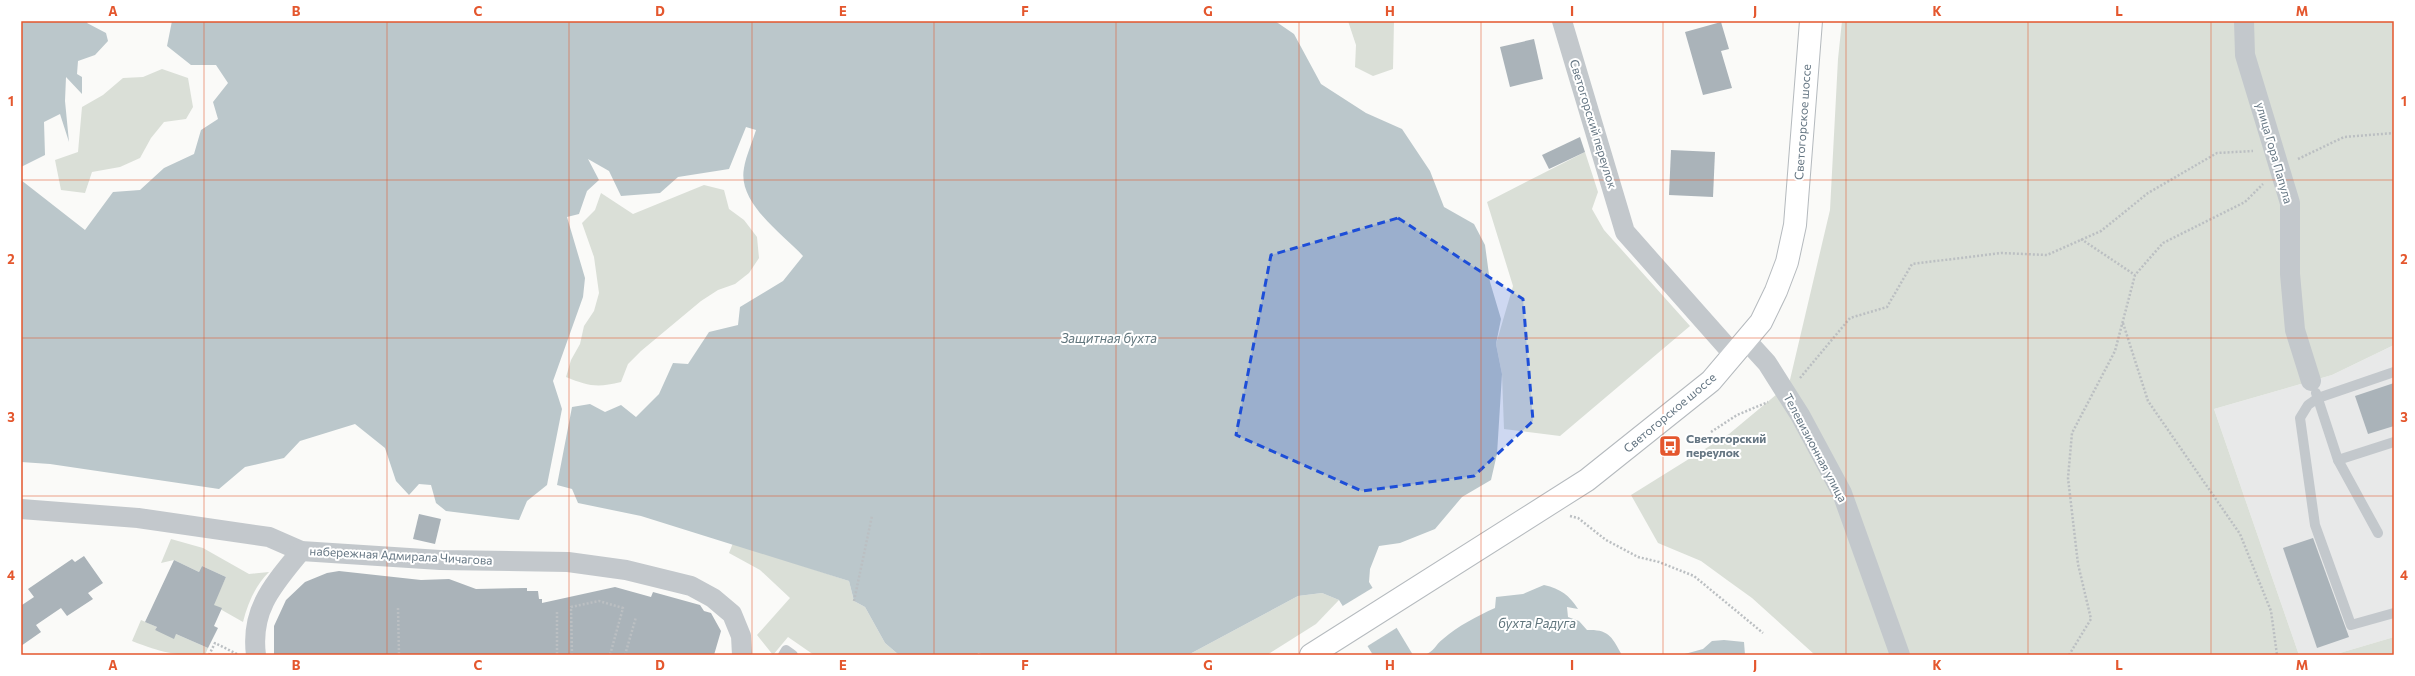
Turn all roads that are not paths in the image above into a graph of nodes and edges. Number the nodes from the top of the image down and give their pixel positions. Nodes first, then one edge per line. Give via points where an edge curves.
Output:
1 (1562, 21) edge
2 (1811, 21) edge
3 (2244, 21) edge
4 (1740, 348) junction
5 (2394, 372) edge
6 (2314, 390) junction
7 (2394, 442) edge
8 (2338, 460) junction
9 (21, 509) edge
10 (2378, 533) dead end
11 (301, 551) junction
12 (2394, 613) edge
13 (1320, 649) edge
14 (256, 655) edge
15 (742, 655) edge
16 (782, 655) edge
17 (793, 655) edge
18 (1900, 655) edge

1 - 4 street, Светогорский переулок via 1625,232
2 - 4 main road, Светогорское шоссе via 1793,232 1787,262 1761,322
3 - 6 street, улица Гора Папула via 2245,55 2290,202 2290,274 2295,330
4 - 13 main road, Светогорское шоссе via 1710,382 1587,480
4 - 18 street, Телевизионная улица via 1768,363 1842,493
5 - 6 lane
6 - 8 lane
6 - 12 lane via 2300,418 2315,525 2351,625
7 - 8 lane
8 - 10 lane
9 - 11 street, набережная Адмирала Чичагова via 138,518 269,537
11 - 14 street via 273,586 260,608 255,629
11 - 15 street, набережная Адмирала Чичагова via 440,560 568,562 626,570 691,586 713,598 732,614 741,636
16 - 17 lane via 786,650

